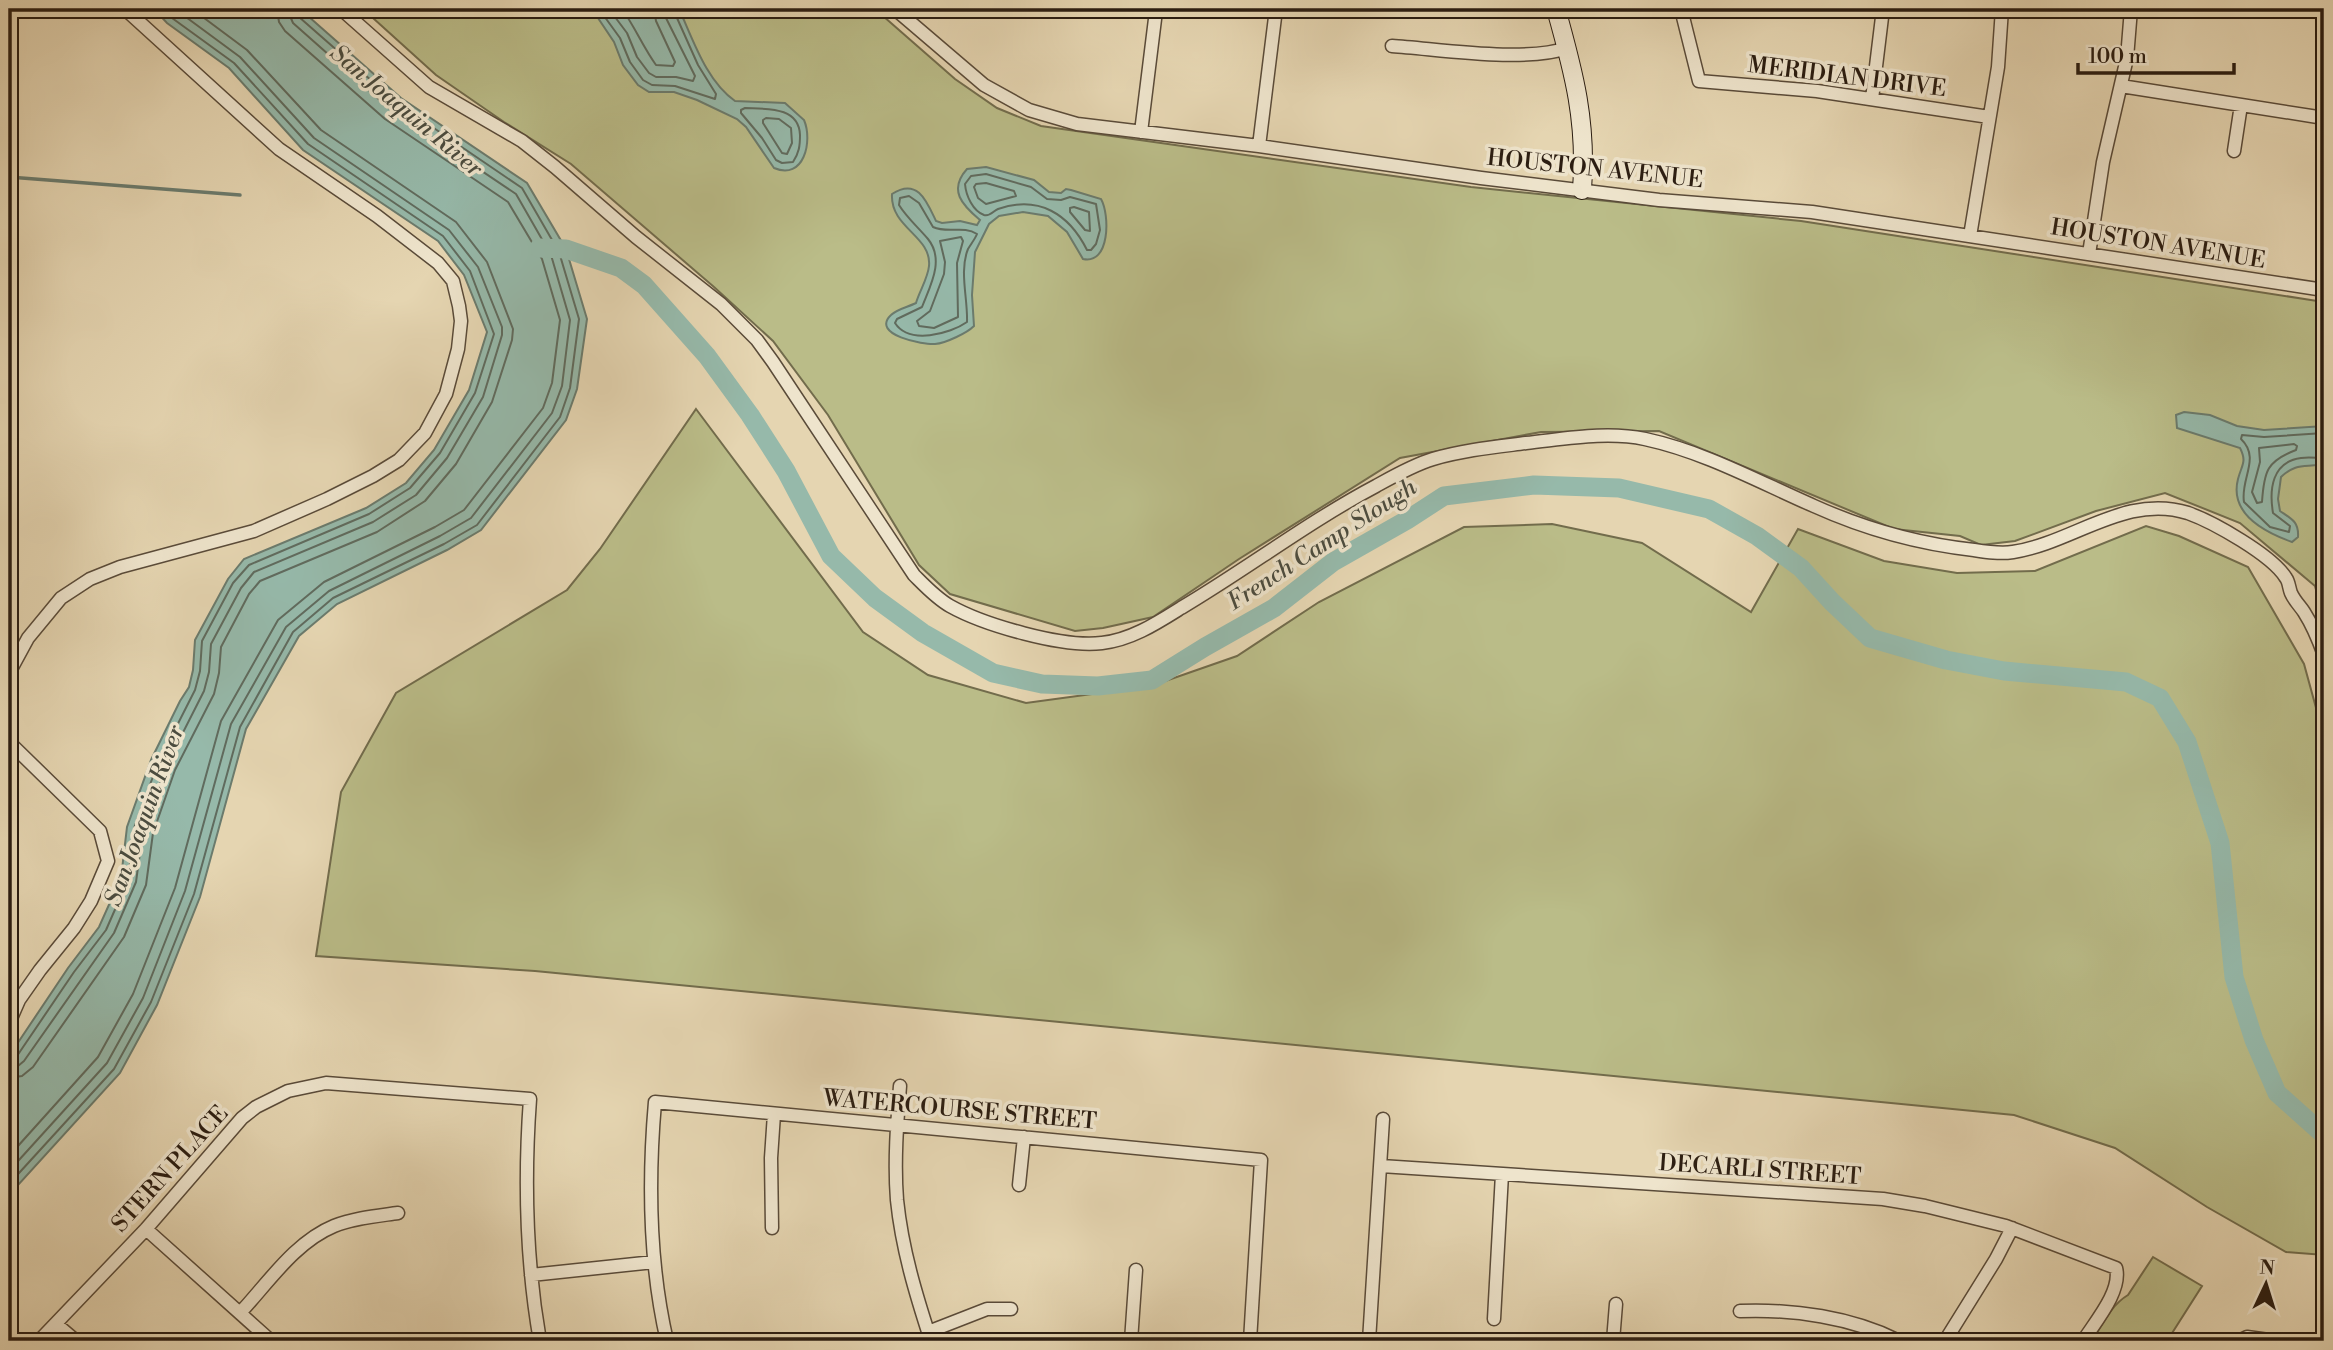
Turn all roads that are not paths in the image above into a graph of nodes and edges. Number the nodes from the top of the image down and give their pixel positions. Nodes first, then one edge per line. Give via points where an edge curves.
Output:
1 (125, 9) edge
2 (341, 9) edge
3 (895, 9) edge
4 (1134, 9) edge
5 (1276, 9) edge
6 (1556, 9) edge
7 (1681, 9) edge
8 (1883, 9) edge
9 (2003, 9) edge
10 (2131, 9) edge
11 (1392, 46) dead end
12 (1567, 48) junction
13 (2121, 86) junction
14 (1872, 99) junction
15 (2241, 105) junction
16 (1989, 117) junction
17 (2324, 118) edge
18 (1141, 132) junction
19 (1259, 146) junction
20 (2234, 151) dead end
21 (1582, 190) junction
22 (1969, 236) junction
23 (2089, 254) junction
24 (2324, 290) edge
25 (2324, 656) edge
26 (9, 673) edge
27 (9, 743) edge
28 (9, 1023) edge
29 (900, 1086) dead end
30 (774, 1114) junction
31 (1383, 1119) dead end
32 (897, 1125) junction
33 (1024, 1138) junction
34 (1381, 1166) junction
35 (1503, 1174) junction
36 (1020, 1185) dead end
37 (398, 1213) dead end
38 (772, 1227) dead end
39 (2012, 1228) junction
40 (146, 1229) junction
41 (654, 1262) junction
42 (1136, 1270) dead end
43 (531, 1275) junction
44 (1616, 1304) dead end
45 (1011, 1309) dead end
46 (1740, 1311) dead end
47 (240, 1314) junction
48 (1494, 1319) dead end
49 (56, 1324) junction
50 (930, 1336) edge
51 (39, 1341) edge
52 (76, 1341) edge
53 (271, 1341) edge
54 (541, 1341) edge
55 (667, 1341) edge
56 (1131, 1341) edge
57 (1250, 1341) edge
58 (1369, 1341) edge
59 (1614, 1341) edge
60 (1899, 1341) edge
61 (1945, 1341) edge
62 (2083, 1341) edge
63 (2239, 1341) edge
64 (2276, 1341) edge

1 - 26 street via 279,149 438,264 453,281 459,306 458,349 446,394 425,433 399,460 339,494 254,531 90,579 61,598 28,638
2 - 25 street via 429,87 522,141 730,313 773,362 914,575 950,606 989,622 1072,643 1111,642 1211,591 1357,496 1421,463 1513,444 1619,436 1677,448 1847,519 1954,548 2008,553 2130,511 2168,509 2188,514 2232,534 2286,577
3 - 18 street, HOUSTON AVENUE via 965,71 1029,110
4 - 18 street via 1156,12
5 - 19 street
6 - 12 street
7 - 14 street, MERIDIAN DRIVE via 1699,81
8 - 14 street
9 - 16 street
10 - 13 street
11 - 12 street via 1520,54
12 - 21 street via 1584,141
13 - 15 street
13 - 23 street
14 - 16 street, MERIDIAN DRIVE
15 - 17 street
15 - 20 street
16 - 22 street
18 - 19 street, HOUSTON AVENUE
19 - 21 street, HOUSTON AVENUE
21 - 22 street, HOUSTON AVENUE via 1812,212
22 - 23 street, HOUSTON AVENUE
23 - 24 street, HOUSTON AVENUE
27 - 28 street via 100,831 108,861 91,901 19,1000
29 - 32 street
30 - 32 street, WATERCOURSE STREET
30 - 38 street
30 - 41 street, WATERCOURSE STREET via 655,1102 650,1186
31 - 34 street
32 - 33 street, WATERCOURSE STREET
32 - 50 street via 901,1232
33 - 36 street
33 - 57 street, WATERCOURSE STREET via 1261,1160
34 - 35 street, DECARLI STREET
34 - 58 street
35 - 39 street, DECARLI STREET via 1871,1198
35 - 48 street
37 - 47 street via 350,1221 319,1234 291,1256
39 - 61 street
39 - 62 street, DECARLI STREET via 2116,1268 2116,1288
40 - 43 street, STERN PLACE via 242,1118 288,1091 326,1083 530,1099 526,1190
40 - 47 street
40 - 49 street, STERN PLACE
41 - 43 street
41 - 55 street
42 - 56 street
43 - 54 street
44 - 59 street
45 - 50 street via 987,1310
46 - 60 street via 1807,1314
47 - 53 street
49 - 51 street, STERN PLACE
49 - 52 street
63 - 64 street via 2247,1337

